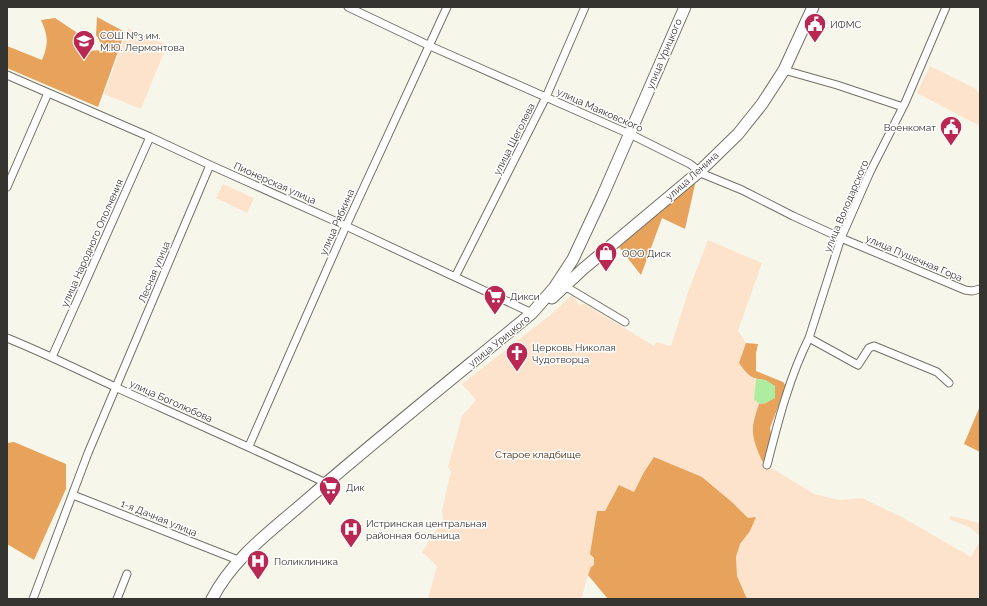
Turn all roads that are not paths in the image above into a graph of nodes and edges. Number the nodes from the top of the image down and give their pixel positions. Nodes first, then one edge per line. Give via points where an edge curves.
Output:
1 (348, 7) edge
2 (447, 7) edge
3 (586, 7) edge
4 (685, 7) edge
5 (813, 7) edge
6 (946, 7) edge
7 (430, 46) junction
8 (784, 70) junction
9 (7, 75) edge
10 (48, 94) junction
11 (546, 97) junction
12 (903, 107) junction
13 (630, 134) junction
14 (150, 137) junction
15 (210, 165) junction
16 (700, 171) junction
17 (7, 187) edge
18 (346, 226) junction
19 (841, 238) junction
20 (573, 259) junction
21 (580, 272) junction
22 (455, 277) junction
23 (561, 284) junction
24 (980, 289) edge
25 (532, 313) junction
26 (625, 322) dead end
27 (7, 338) edge
28 (809, 338) junction
29 (52, 357) junction
30 (949, 383) dead end
31 (116, 388) junction
32 (249, 446) junction
33 (767, 465) dead end
34 (326, 483) junction
35 (73, 495) junction
36 (238, 560) junction
37 (127, 574) dead end
38 (33, 599) edge
39 (117, 599) edge
40 (212, 599) edge

1 - 7 street, улица Маяковского
2 - 7 street, улица Рябкина
3 - 11 street, улица Щеголева
4 - 13 street, улица Урицкого
5 - 8 street, улица Ленина
6 - 12 street, улица Володарского
7 - 11 street, улица Маяковского
7 - 18 street, улица Рябкина
8 - 12 street
8 - 16 street, улица Ленина via 738,134
9 - 10 street, Пионерская улица
10 - 14 street, Пионерская улица
10 - 17 street
11 - 13 street, улица Маяковского
11 - 22 street, улица Щеголева
12 - 19 street, улица Володарского via 870,172
13 - 16 street, улица Маяковского
13 - 20 street, улица Урицкого
14 - 15 street, Пионерская улица
14 - 29 street, улица Народного Ополчения
15 - 18 street, Пионерская улица
15 - 31 street, Лесная улица
16 - 19 street, улица Маяковского
16 - 21 street, улица Ленина
18 - 22 street, Пионерская улица
18 - 32 street, улица Рябкина
19 - 24 street, улица Пушечная Гора via 965,290
19 - 28 street, улица Володарского
20 - 21 street via 569,267 570,274
20 - 23 street, улица Урицкого
21 - 23 street, улица Ленина
22 - 25 street, Пионерская улица
23 - 25 street, улица Ленина
23 - 26 street
25 - 34 street, улица Урицкого
27 - 29 street, улица Боголюбова
28 - 30 street via 858,365 869,348 874,346 936,372
28 - 33 street, улица Володарского via 783,407
29 - 31 street, улица Боголюбова
31 - 32 street, улица Боголюбова
31 - 35 street, Лесная улица
32 - 34 street, улица Боголюбова
34 - 36 street, улица Урицкого
35 - 36 street, 1-я Дачная улица
35 - 38 street, Лесная улица
36 - 40 street, улица Урицкого
37 - 39 street

